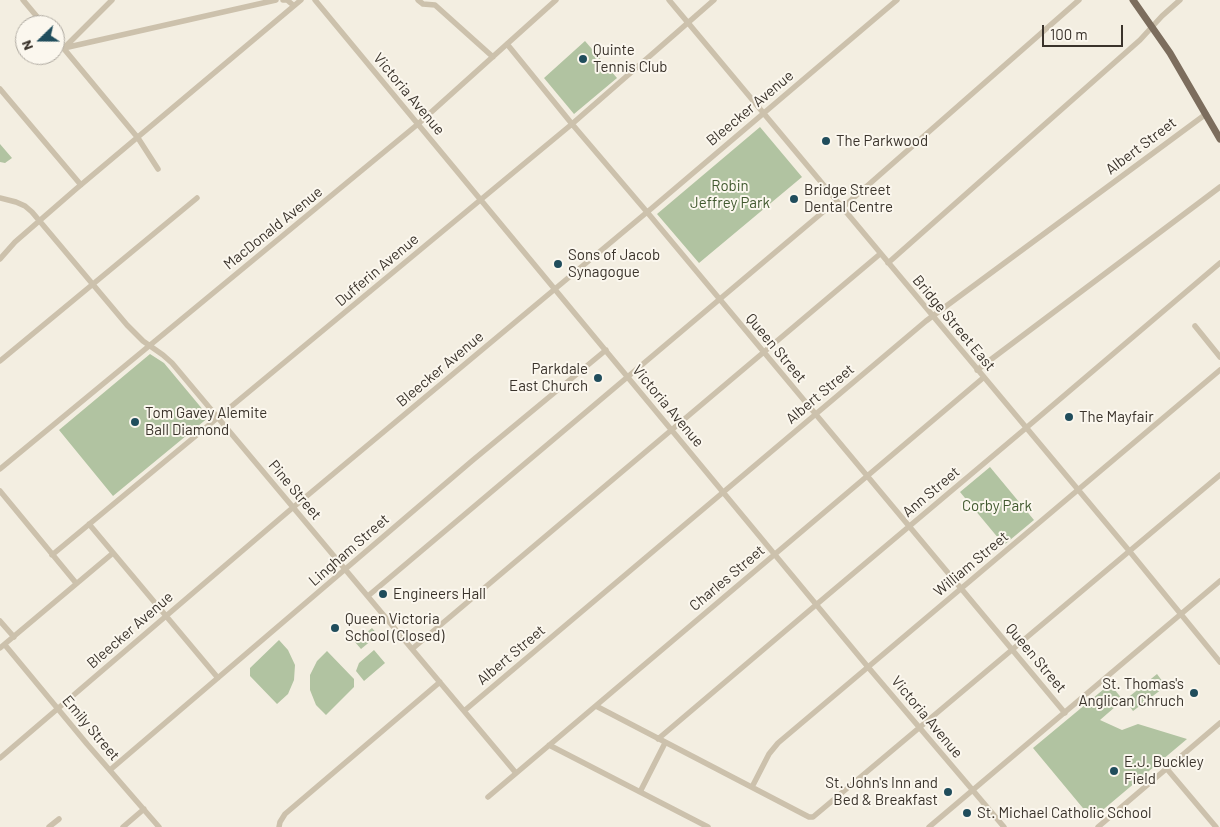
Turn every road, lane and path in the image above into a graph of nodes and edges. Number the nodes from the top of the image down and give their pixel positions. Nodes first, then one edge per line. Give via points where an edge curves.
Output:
1 (23, 0) edge
2 (112, 0) edge
3 (276, 0) edge
4 (283, 0) edge
5 (301, 0) edge
6 (315, 0) edge
7 (418, 0) edge
8 (556, 0) edge
9 (669, 0) edge
10 (714, 0) edge
11 (897, 0) edge
12 (1079, 0) edge
13 (1133, 0) edge
14 (1180, 0) edge
15 (435, 3) edge
16 (294, 5) junction
17 (36, 15) edge
18 (688, 23) junction
19 (1152, 28) junction
20 (507, 44) junction
21 (65, 47) edge
22 (65, 48) edge
23 (65, 49) edge
24 (493, 57) junction
25 (0, 89) edge
26 (763, 114) junction
27 (1206, 114) junction
28 (418, 124) junction
29 (572, 124) junction
30 (138, 138) junction
31 (1220, 138) edge
32 (158, 169) dead end
33 (81, 185) junction
34 (1220, 187) edge
35 (0, 198) edge
36 (197, 198) dead end
37 (481, 200) junction
38 (836, 201) junction
39 (842, 208) junction
40 (647, 212) junction
41 (40, 220) junction
42 (880, 254) junction
43 (0, 259) edge
44 (888, 263) junction
45 (1220, 263) edge
46 (93, 284) junction
47 (554, 289) junction
48 (719, 299) junction
49 (933, 316) junction
50 (1195, 326) dead end
51 (149, 346) junction
52 (606, 350) junction
53 (763, 352) junction
54 (1220, 357) edge
55 (0, 361) edge
56 (977, 370) junction
57 (1220, 370) edge
58 (628, 377) junction
59 (983, 378) junction
60 (816, 415) junction
61 (218, 418) junction
62 (1026, 428) junction
63 (672, 430) junction
64 (0, 469) edge
65 (1220, 475) edge
66 (867, 476) junction
67 (1078, 490) junction
68 (0, 492) edge
69 (724, 492) junction
70 (294, 508) junction
71 (89, 524) junction
72 (909, 527) junction
73 (1130, 552) junction
74 (113, 553) junction
75 (52, 554) junction
76 (775, 554) junction
77 (346, 570) junction
78 (1220, 581) edge
79 (76, 584) junction
80 (962, 588) junction
81 (368, 596) junction
82 (817, 604) junction
83 (1181, 615) junction
84 (166, 616) junction
85 (0, 621) edge
86 (14, 637) junction
87 (2, 646) edge
88 (412, 649) junction
89 (1013, 650) junction
90 (1220, 662) edge
91 (868, 667) junction
92 (218, 678) junction
93 (440, 682) junction
94 (596, 706) junction
95 (58, 709) junction
96 (464, 711) junction
97 (1065, 713) junction
98 (1220, 723) edge
99 (920, 728) junction
100 (658, 739) junction
101 (665, 743) junction
102 (550, 745) junction
103 (0, 758) edge
104 (1167, 769) junction
105 (110, 770) junction
106 (516, 773) junction
107 (752, 788) junction
108 (972, 791) junction
109 (640, 792) junction
110 (488, 797) dead end
111 (144, 809) junction
112 (59, 818) dead end
113 (1101, 826) edge
114 (49, 827) edge
115 (123, 827) edge
116 (159, 827) edge
117 (279, 827) edge
118 (708, 827) edge
119 (929, 827) edge
120 (1004, 827) edge
121 (1216, 827) edge

1 - 17 street
2 - 21 street
3 - 22 street
4 - 16 street
5 - 16 street
6 - 28 street, Victoria Avenue
7 - 15 street via 423,4
8 - 20 street, MacDonald Avenue
9 - 18 street, Bridge Street East
10 - 18 street, Dufferin Avenue
11 - 26 street, Bleecker Avenue
12 - 39 street
13 - 19 main road
14 - 19 street
15 - 24 street
16 - 30 street
18 - 26 street, Bridge Street East
18 - 29 street, Dufferin Avenue
19 - 27 main road
19 - 44 street
20 - 24 street, MacDonald Avenue
20 - 29 street, Queen Street
23 - 30 street
24 - 28 street, MacDonald Avenue
25 - 33 street
26 - 38 street, Bridge Street East
26 - 40 street, Bleecker Avenue
27 - 31 main road
27 - 49 street, Albert Street
28 - 37 street, Victoria Avenue
28 - 51 street, MacDonald Avenue
29 - 37 street, Dufferin Avenue
29 - 40 street, Queen Street
30 - 32 street
30 - 33 street
33 - 41 street
34 - 56 street
35 - 41 street, Pine Street via 25,206
36 - 46 street
37 - 47 street, Victoria Avenue
37 - 61 street, Dufferin Avenue
38 - 39 street, Bridge Street East
38 - 48 street
39 - 42 street, Bridge Street East
40 - 47 street, Bleecker Avenue
40 - 48 street, Queen Street
41 - 43 street
41 - 46 street, Pine Street
42 - 44 street, Bridge Street East
42 - 53 street
44 - 49 street, Bridge Street East
45 - 62 street, Ann Street
46 - 51 street, Pine Street via 127,326
46 - 55 street
47 - 52 street, Victoria Avenue
47 - 70 street, Bleecker Avenue
48 - 53 street, Queen Street
48 - 58 street
49 - 56 street, Bridge Street East
49 - 60 street, Albert Street
50 - 54 street
51 - 61 street, Pine Street via 172,363
51 - 64 street, MacDonald Avenue
52 - 58 street, Victoria Avenue
52 - 77 street, Lingham Street
53 - 60 street, Queen Street
53 - 63 street
56 - 59 street, Bridge Street East
57 - 67 street, William Street
58 - 63 street, Victoria Avenue
58 - 81 street
59 - 62 street, Bridge Street East
59 - 66 street, Charles Street
60 - 66 street, Queen Street
60 - 69 street, Albert Street
61 - 70 street, Pine Street
61 - 71 street, Dufferin Avenue
62 - 67 street, Bridge Street East
62 - 72 street, Ann Street
63 - 69 street, Victoria Avenue
63 - 88 street
65 - 73 street
66 - 72 street, Queen Street
66 - 76 street, Charles Street
67 - 73 street, Bridge Street East
67 - 80 street, William Street
68 - 75 street
69 - 76 street, Victoria Avenue
69 - 96 street, Albert Street
70 - 77 street, Pine Street
70 - 84 street, Bleecker Avenue
71 - 74 street
71 - 75 street, Dufferin Avenue
72 - 80 street, Queen Street
72 - 82 street, Ann Street
73 - 83 street, Bridge Street East
73 - 89 street
74 - 79 street
74 - 84 street
75 - 79 street
76 - 82 street, Victoria Avenue
76 - 94 street, Charles Street
77 - 81 street, Pine Street
77 - 92 street, Lingham Street
78 - 83 street
79 - 86 street
80 - 89 street, Queen Street
80 - 91 street, William Street
81 - 88 street, Pine Street
82 - 91 street, Victoria Avenue
82 - 100 street, Ann Street
83 - 90 street, Bridge Street East
83 - 97 street
84 - 92 street
84 - 95 street, Bleecker Avenue
85 - 86 street
86 - 87 street
87 - 95 street, Emily Street
88 - 93 street, Pine Street
89 - 97 street, Queen Street
89 - 99 street
91 - 99 street, Victoria Avenue
91 - 107 street, William Street via 773,748
92 - 105 street, Lingham Street
93 - 96 street, Pine Street
93 - 117 street via 285,814
94 - 100 street
94 - 102 street, Charles Street
95 - 103 street, Bleecker Avenue
95 - 105 street, Emily Street
96 - 106 street, Pine Street
97 - 108 street
98 - 104 street
99 - 107 street via 814,817
99 - 108 street, Victoria Avenue
100 - 101 street
101 - 107 street
101 - 109 street
102 - 106 street, Charles Street
102 - 109 street
104 - 113 street
104 - 121 street
105 - 111 street, Emily Street
106 - 110 street, Charles Street
108 - 119 street
108 - 120 street, Victoria Avenue
109 - 118 street
111 - 115 street
111 - 116 street, Emily Street
112 - 114 street

